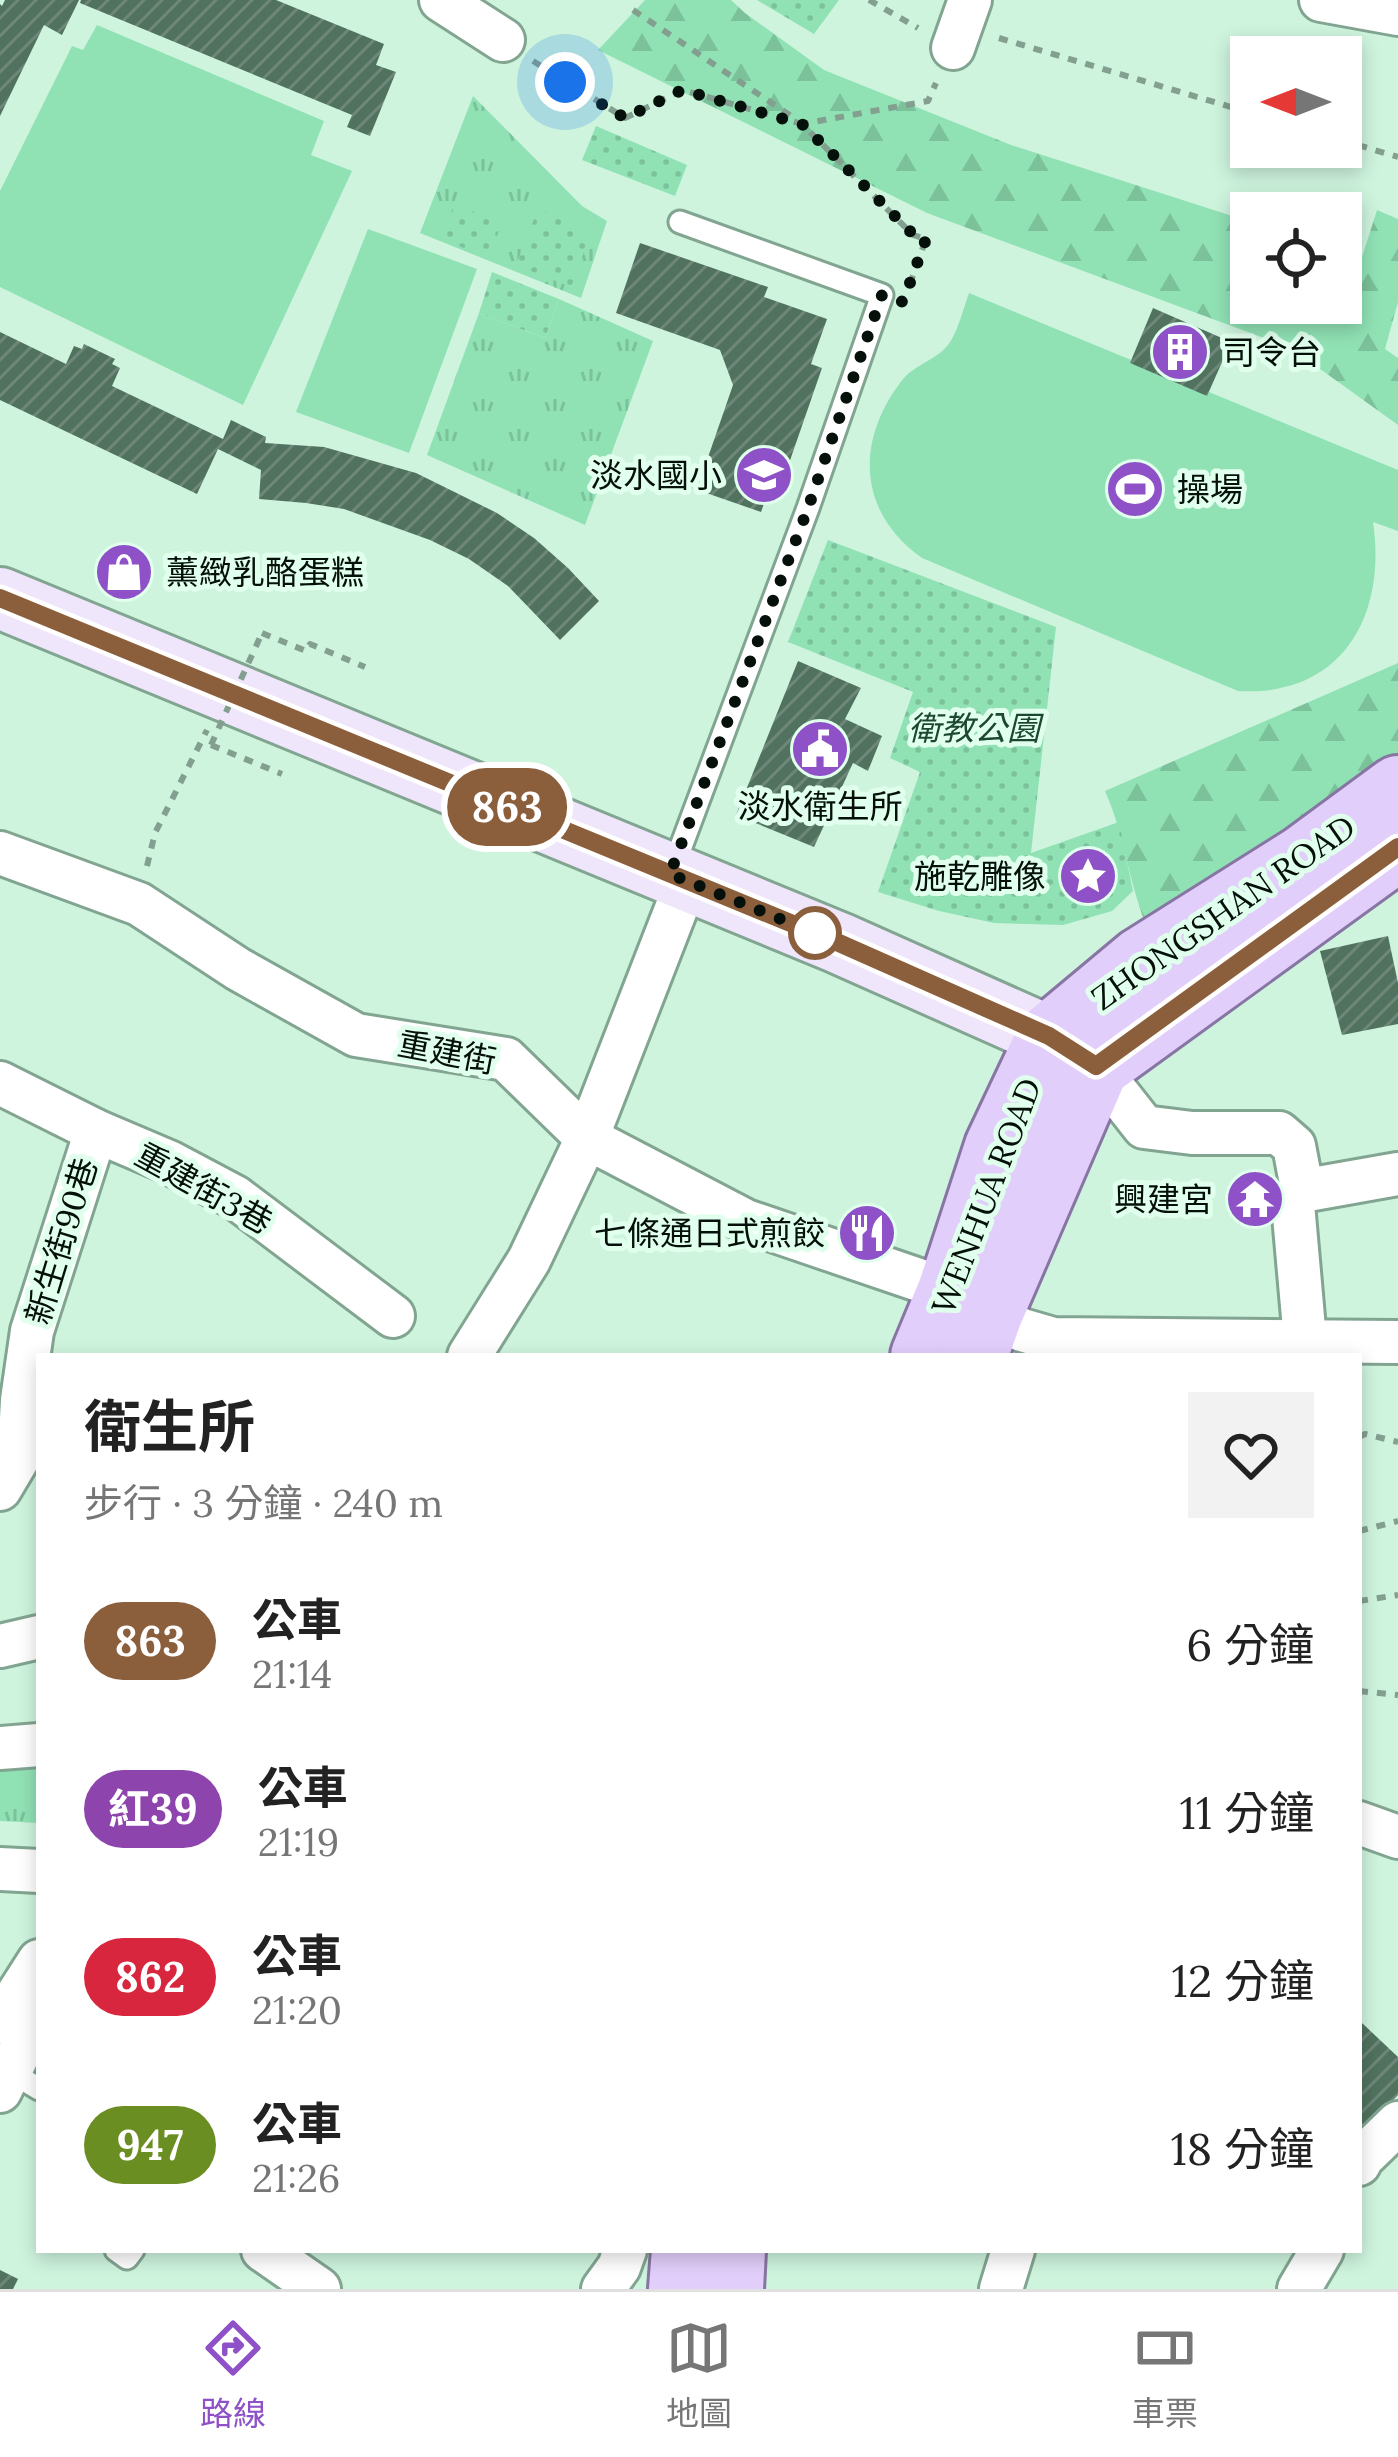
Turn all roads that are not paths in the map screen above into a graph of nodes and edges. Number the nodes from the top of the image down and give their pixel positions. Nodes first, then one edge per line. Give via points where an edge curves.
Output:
1 (441, 0) edge
2 (1321, 0) edge
3 (1398, 14) edge
4 (503, 40) road end
5 (680, 222) dead end
6 (0, 598) edge
7 (1398, 789) edge
8 (1398, 847) edge
9 (0, 853) edge
10 (679, 877) junction
11 (1072, 1051) junction
12 (0, 1084) edge
13 (96, 1131) junction
14 (586, 1138) junction
15 (1398, 1174) edge
16 (1302, 1187) junction
17 (393, 1316) dead end
18 (971, 1320) edge
19 (1305, 1340) junction
20 (1398, 1342) edge
21 (1123, 1348) edge
22 (471, 1353) edge
23 (928, 1353) edge
24 (19, 1466) edge
25 (36, 1638) edge
26 (0, 1646) edge
27 (36, 1744) edge
28 (0, 1748) edge
29 (1362, 1824) edge
30 (1398, 1837) edge
31 (0, 1869) edge
32 (36, 1871) edge
33 (36, 1966) edge
34 (0, 2022) edge
35 (36, 2024) edge
36 (17, 2084) edge
37 (1398, 2123) edge
38 (1362, 2158) edge
39 (267, 2253) edge
40 (685, 2253) edge
41 (732, 2253) edge
42 (1011, 2253) edge
43 (1320, 2253) edge
44 (319, 2289) edge
45 (682, 2289) edge
46 (730, 2289) edge
47 (1001, 2289) edge
48 (1300, 2289) edge

1 - 4 street
2 - 3 street
5 - 10 lane via 882,295
6 - 10 main road via 218,718
7 - 11 main road, ZHONGSHAN ROAD via 1141,961
8 - 11 main road, ZHONGSHAN ROAD
9 - 14 street, 重建街 via 139,904 356,1036 506,1059
10 - 11 main road
10 - 14 street
11 - 16 street via 1144,1127 1279,1133 1294,1146
11 - 18 main road, WENHUA ROAD via 998,1147
12 - 13 street, 重建街3巷
13 - 17 street, 重建街3巷 via 236,1198
13 - 24 street, 新生街90巷 via 32,1331
14 - 18 street, 重建街 via 746,1221
14 - 22 street via 530,1260
15 - 16 street
16 - 19 street via 1293,1204
18 - 21 street, 重建街
18 - 23 main road, WENHUA ROAD
19 - 20 street, 重建街
19 - 21 street, 重建街
25 - 26 street
27 - 28 street
29 - 30 street
31 - 32 street
33 - 34 street
35 - 36 street
37 - 38 street
39 - 44 street
40 - 45 main road
41 - 46 main road
42 - 47 street
43 - 48 street

